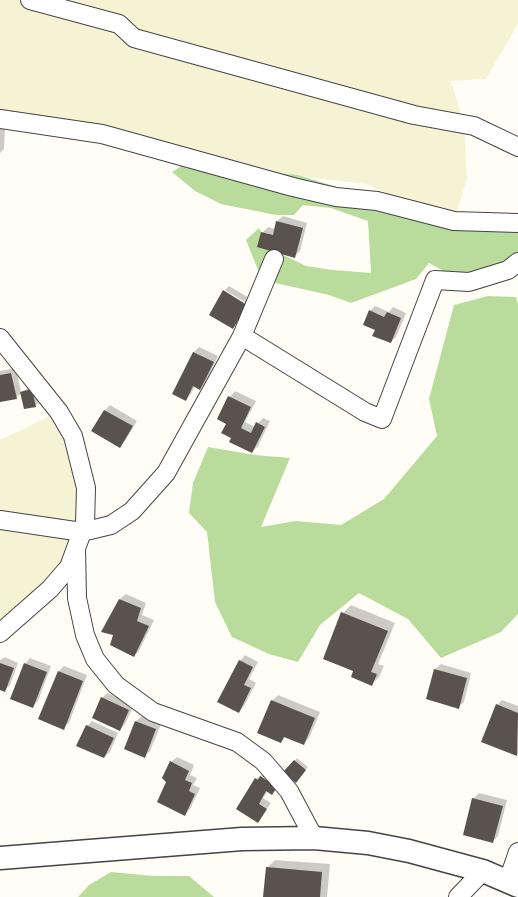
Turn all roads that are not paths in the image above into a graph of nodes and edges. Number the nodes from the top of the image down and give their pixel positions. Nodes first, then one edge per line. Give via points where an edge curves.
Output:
1 (30, 0) edge
2 (0, 119) edge
3 (518, 147) edge
4 (518, 223) edge
5 (274, 259) dead end
6 (518, 262) edge
7 (242, 336) junction
8 (0, 338) edge
9 (0, 520) edge
10 (79, 540) junction
11 (0, 633) edge
12 (314, 838) junction
13 (518, 852) edge
14 (0, 858) edge
15 (483, 871) junction
16 (513, 883) edge
17 (458, 897) edge

1 - 3 street via 119,24 134,38 414,115 474,126
2 - 4 street via 102,134 292,188 378,201 454,221
5 - 7 street
6 - 7 street via 508,270 469,282 435,280 382,419 365,412
7 - 10 street via 166,473 132,511
8 - 10 street via 59,412 73,436 86,488 85,524
9 - 10 street
10 - 11 street via 69,567
10 - 12 street via 77,598 85,635 95,659 116,685 153,712 237,742 263,761 289,791
12 - 14 street via 242,839
12 - 15 street via 409,851
13 - 16 street
15 - 16 street
15 - 17 street

